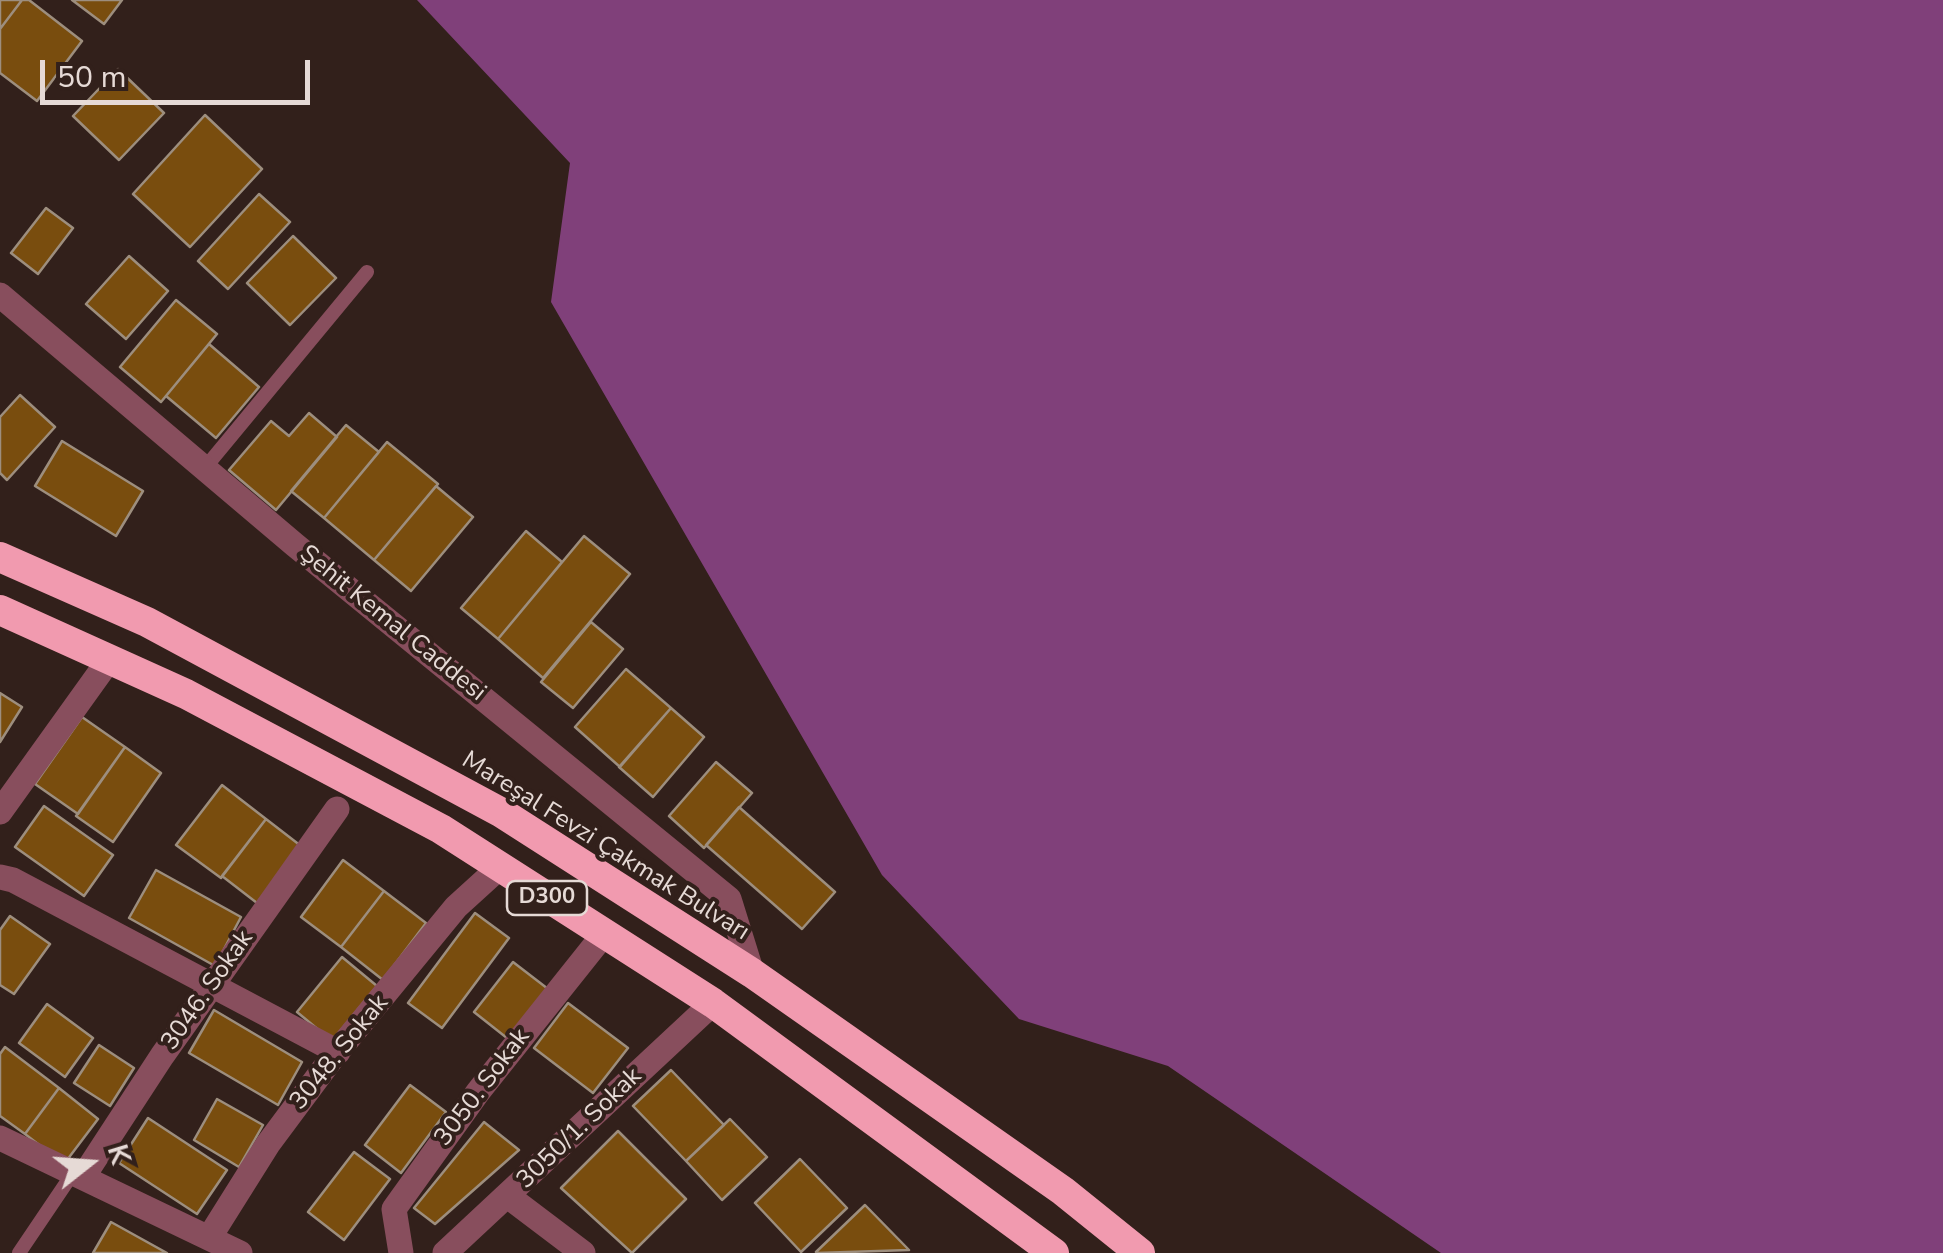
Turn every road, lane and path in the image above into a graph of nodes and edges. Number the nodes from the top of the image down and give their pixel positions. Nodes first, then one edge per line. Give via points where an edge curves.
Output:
1 (367, 272) dead end
2 (0, 295) edge
3 (204, 469) junction
4 (0, 556) edge
5 (0, 610) edge
6 (109, 660) junction
7 (337, 809) dead end
8 (0, 812) edge
9 (500, 868) junction
10 (0, 877) edge
11 (604, 934) junction
12 (752, 973) junction
13 (213, 984) junction
14 (713, 1003) junction
15 (338, 1052) junction
16 (0, 1138) edge
17 (78, 1175) junction
18 (509, 1197) junction
19 (204, 1246) edge
20 (18, 1253) edge
21 (240, 1253) edge
22 (402, 1253) edge
23 (445, 1253) edge
24 (582, 1253) edge
25 (1054, 1253) edge
26 (1140, 1253) edge

1 - 3 lane
2 - 3 street, Şehit Kemal Caddesi
3 - 12 street, Şehit Kemal Caddesi via 729,899
4 - 12 highway, Mareşal Fevzi Çakmak Bulvarı / D300 via 147,622 502,813
5 - 6 highway, D300
6 - 8 street
6 - 9 highway, D300 via 186,694
7 - 13 street, 3046. Sokak
9 - 11 highway, D300
9 - 15 street, 3048. Sokak via 456,907
10 - 13 street
11 - 14 highway, D300
11 - 22 street, 3050. Sokak via 394,1209
12 - 26 highway, Mareşal Fevzi Çakmak Bulvarı / D300
13 - 15 street
13 - 17 street, 3046. Sokak
14 - 18 street, 3050/1. Sokak
14 - 25 highway, D300
15 - 19 street, 3048. Sokak via 268,1144
16 - 17 street
17 - 19 street
17 - 20 lane, 3046. Sokak
18 - 23 street, 3050/1. Sokak
18 - 24 street
19 - 21 street

